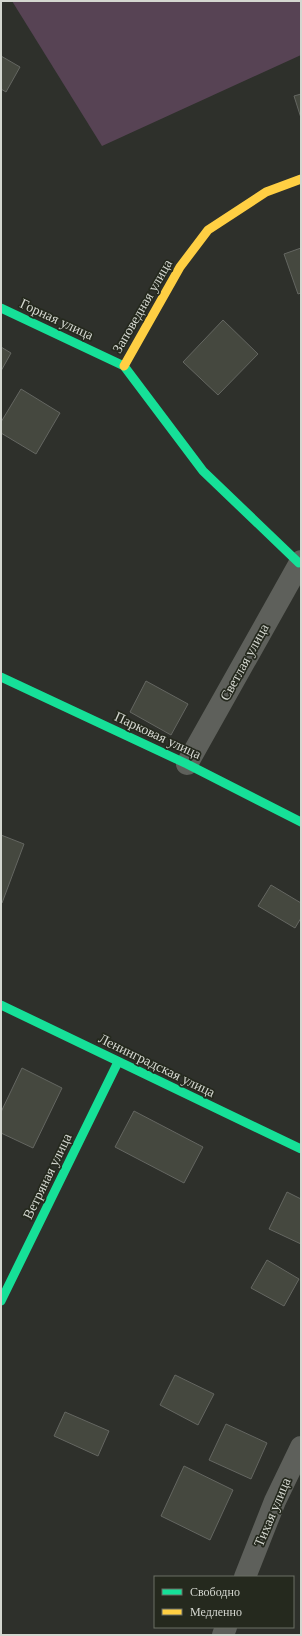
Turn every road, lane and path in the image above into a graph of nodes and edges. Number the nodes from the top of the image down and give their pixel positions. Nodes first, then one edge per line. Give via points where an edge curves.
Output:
1 (301, 179) edge
2 (1, 308) edge
3 (124, 366) junction
4 (300, 562) edge
5 (1, 676) edge
6 (187, 764) junction
7 (301, 822) edge
8 (1, 1005) edge
9 (118, 1062) junction
10 (301, 1149) edge
11 (1, 1302) edge
12 (301, 1447) edge
13 (245, 1576) edge

1 - 3 street, Заповедная улица via 266,192 208,230 180,266
2 - 3 street, Горная улица
3 - 4 street, Заповедная улица via 203,471
4 - 6 street, Светлая улица
5 - 6 street, Парковая улица
6 - 7 street, Парковая улица
8 - 9 street, Ленинградская улица
9 - 10 street, Ленинградская улица
9 - 11 street, Ветряная улица
12 - 13 street, Тихая улица via 275,1501

